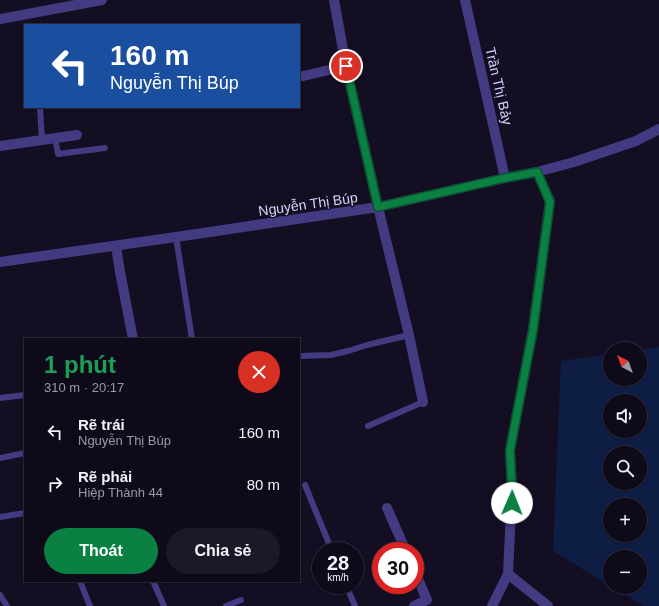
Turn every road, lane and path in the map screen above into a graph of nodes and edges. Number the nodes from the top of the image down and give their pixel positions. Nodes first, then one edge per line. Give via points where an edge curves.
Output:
1 (102, 0) edge
2 (334, 0) edge
3 (465, 0) edge
4 (0, 19) edge
5 (346, 66) junction
6 (300, 77) edge
7 (40, 108) edge
8 (659, 129) edge
9 (77, 135) dead end
10 (55, 138) junction
11 (42, 140) junction
12 (0, 146) edge
13 (105, 148) dead end
14 (537, 172) junction
15 (505, 178) junction
16 (378, 207) junction
17 (176, 237) junction
18 (116, 246) junction
19 (0, 262) edge
20 (409, 335) junction
21 (134, 338) edge
22 (192, 338) edge
23 (300, 356) edge
24 (24, 395) edge
25 (0, 398) edge
26 (423, 402) joint
27 (368, 426) dead end
28 (24, 453) edge
29 (0, 458) edge
30 (305, 485) dead end
31 (387, 508) dead end
32 (24, 513) edge
33 (0, 517) edge
34 (328, 542) edge
35 (402, 542) edge
36 (508, 574) junction
37 (80, 582) edge
38 (153, 582) edge
39 (424, 593) edge
40 (350, 594) edge
41 (0, 595) edge
42 (241, 600) dead end
43 (7, 606) edge
44 (90, 606) edge
45 (164, 606) edge
46 (226, 606) edge
47 (355, 606) edge
48 (414, 606) edge
49 (492, 606) edge
50 (548, 606) edge

1 - 4 street
2 - 5 street
3 - 15 street, Trần Thị Bảy
5 - 6 street
5 - 16 street
7 - 11 lane
8 - 14 street, Nguyễn Thị Búp via 636,141
9 - 10 street
10 - 11 street
10 - 13 lane via 58,154
11 - 12 street
14 - 15 street, Nguyễn Thị Búp
14 - 36 street via 550,202 533,330 510,450 512,490
15 - 16 street, Nguyễn Thị Búp
16 - 17 street, Nguyễn Thị Búp
16 - 20 street
17 - 18 street, Nguyễn Thị Búp
17 - 22 lane
18 - 19 street, Nguyễn Thị Búp
18 - 21 street
20 - 23 lane via 331,355
20 - 26 street
24 - 25 lane
26 - 27 lane
28 - 29 lane
30 - 34 lane
31 - 35 street
32 - 33 lane
36 - 49 street
36 - 50 street
37 - 44 lane
38 - 45 lane
39 - 48 street via 427,600
40 - 47 lane
41 - 43 lane
42 - 46 lane

